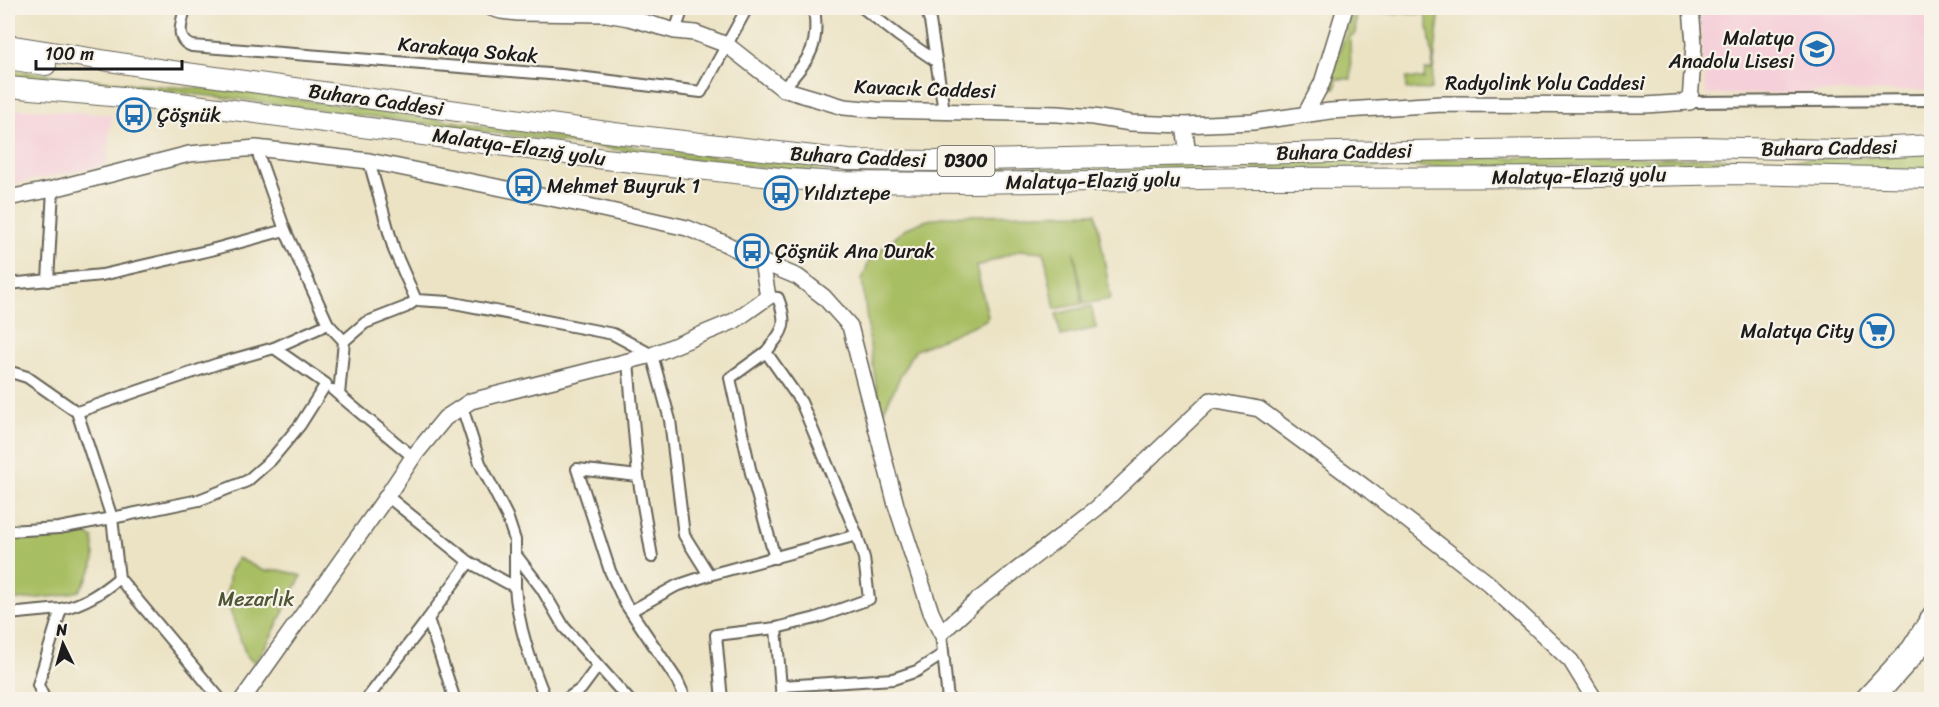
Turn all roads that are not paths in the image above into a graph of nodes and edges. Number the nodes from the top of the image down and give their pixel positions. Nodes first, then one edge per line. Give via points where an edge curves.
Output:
1 (185, 8) edge
2 (491, 8) edge
3 (683, 8) edge
4 (747, 8) edge
5 (814, 8) edge
6 (863, 8) edge
7 (927, 8) edge
8 (1345, 8) edge
9 (1691, 8) edge
10 (595, 11) edge
11 (675, 30) junction
12 (8, 45) edge
13 (727, 45) junction
14 (8, 59) edge
15 (936, 61) junction
16 (209, 76) junction
17 (8, 87) edge
18 (29, 89) junction
19 (783, 89) junction
20 (8, 93) edge
21 (1932, 100) edge
22 (1690, 102) junction
23 (944, 111) junction
24 (1306, 113) junction
25 (1184, 125) junction
26 (1932, 145) edge
27 (256, 148) junction
28 (1188, 155) junction
29 (369, 161) junction
30 (1932, 178) edge
31 (54, 189) junction
32 (8, 198) edge
33 (285, 230) junction
34 (762, 262) junction
35 (48, 281) junction
36 (8, 284) edge
37 (768, 297) junction
38 (416, 300) junction
39 (328, 324) junction
40 (344, 341) junction
41 (274, 348) junction
42 (766, 352) junction
43 (652, 355) junction
44 (627, 362) junction
45 (8, 373) edge
46 (326, 384) junction
47 (339, 395) junction
48 (462, 407) junction
49 (77, 412) junction
50 (413, 457) junction
51 (639, 476) junction
52 (387, 496) junction
53 (112, 518) junction
54 (8, 531) edge
55 (857, 535) junction
56 (516, 555) junction
57 (652, 557) dead end
58 (775, 558) junction
59 (469, 562) junction
60 (710, 576) junction
61 (119, 578) junction
62 (515, 587) junction
63 (61, 609) junction
64 (631, 611) junction
65 (1932, 612) edge
66 (8, 614) edge
67 (428, 619) junction
68 (776, 628) junction
69 (1932, 631) edge
70 (941, 633) junction
71 (943, 654) junction
72 (598, 666) junction
73 (38, 685) junction
74 (782, 686) junction
75 (45, 699) edge
76 (52, 699) edge
77 (221, 699) edge
78 (242, 699) edge
79 (366, 699) edge
80 (455, 699) edge
81 (546, 699) edge
82 (565, 699) edge
83 (629, 699) edge
84 (686, 699) edge
85 (722, 699) edge
86 (782, 699) edge
87 (948, 699) edge
88 (1595, 699) edge
89 (1861, 699) edge
90 (1876, 699) edge

1 - 13 street, Karakaya Sokak via 181,39 192,46 561,75 700,92
2 - 10 street, Kavacık Caddesi via 518,13
3 - 11 street
4 - 13 street
5 - 19 street via 817,26 810,55
6 - 15 street
7 - 15 street
8 - 24 street via 1322,83
9 - 22 street via 1694,44
10 - 11 street, Kavacık Caddesi
11 - 13 street, Kavacık Caddesi
12 - 16 highway, Buhara Caddesi / D300
13 - 19 street, Kavacık Caddesi
14 - 16 highway via 167,83
15 - 23 street
16 - 28 highway, Buhara Caddesi / D300 via 614,133 849,160 937,162
17 - 18 highway, Malatya-Elazığ yolu / D300
18 - 20 street
18 - 30 highway, Malatya-Elazığ yolu / D300 via 179,103 605,159 818,181 974,183 1736,174
19 - 23 street, Kavacık Caddesi via 844,107
21 - 22 street
22 - 24 street, Radyolink Yolu Caddesi via 1442,104
23 - 25 street, Kavacık Caddesi
24 - 25 street, Kavacık Caddesi via 1273,120
25 - 28 street
26 - 28 highway, Buhara Caddesi / D300 via 1836,150 1699,147
27 - 29 street
27 - 31 street via 189,154
27 - 33 street
29 - 34 street via 687,228
29 - 38 street via 394,250
31 - 32 street
31 - 35 street
33 - 35 street via 140,267
33 - 39 street
34 - 37 street
34 - 70 street via 798,277 824,297 850,326 896,505
35 - 36 street
37 - 42 street via 778,298 785,316 781,334
37 - 43 street via 734,321
38 - 40 street via 365,323
38 - 43 street via 449,302 613,334
39 - 40 street
39 - 41 street
40 - 47 street
41 - 46 street
41 - 49 street
42 - 55 street via 801,402
42 - 58 street via 730,378
43 - 44 street
43 - 60 street via 670,420 684,536
44 - 48 street via 471,401
44 - 51 street
45 - 49 street via 27,376
46 - 47 street
46 - 53 street via 300,425 247,481 199,500
47 - 50 street
48 - 50 street via 445,418
48 - 56 street via 480,463 507,516
49 - 53 street
50 - 52 street
51 - 57 street
51 - 64 street via 577,469 610,570
52 - 59 street
52 - 78 street
53 - 54 street via 58,528
53 - 61 street
55 - 58 street
55 - 68 street via 869,599
56 - 62 street
56 - 72 street via 564,627
58 - 60 street
59 - 62 street
59 - 67 street
60 - 64 street via 676,586
61 - 63 street via 80,605
61 - 77 street
62 - 81 street via 527,653
63 - 66 street
63 - 73 street
64 - 84 street
65 - 89 street via 1910,647
67 - 79 street
67 - 80 street
68 - 74 street
68 - 85 street via 716,635
69 - 90 street via 1919,652
70 - 71 street
70 - 88 street via 1097,508 1211,400 1259,409 1370,491 1488,583 1571,661
71 - 74 street via 917,671 893,679
71 - 87 street
72 - 82 street via 581,689
72 - 83 street
73 - 75 street
73 - 76 street
74 - 86 street

